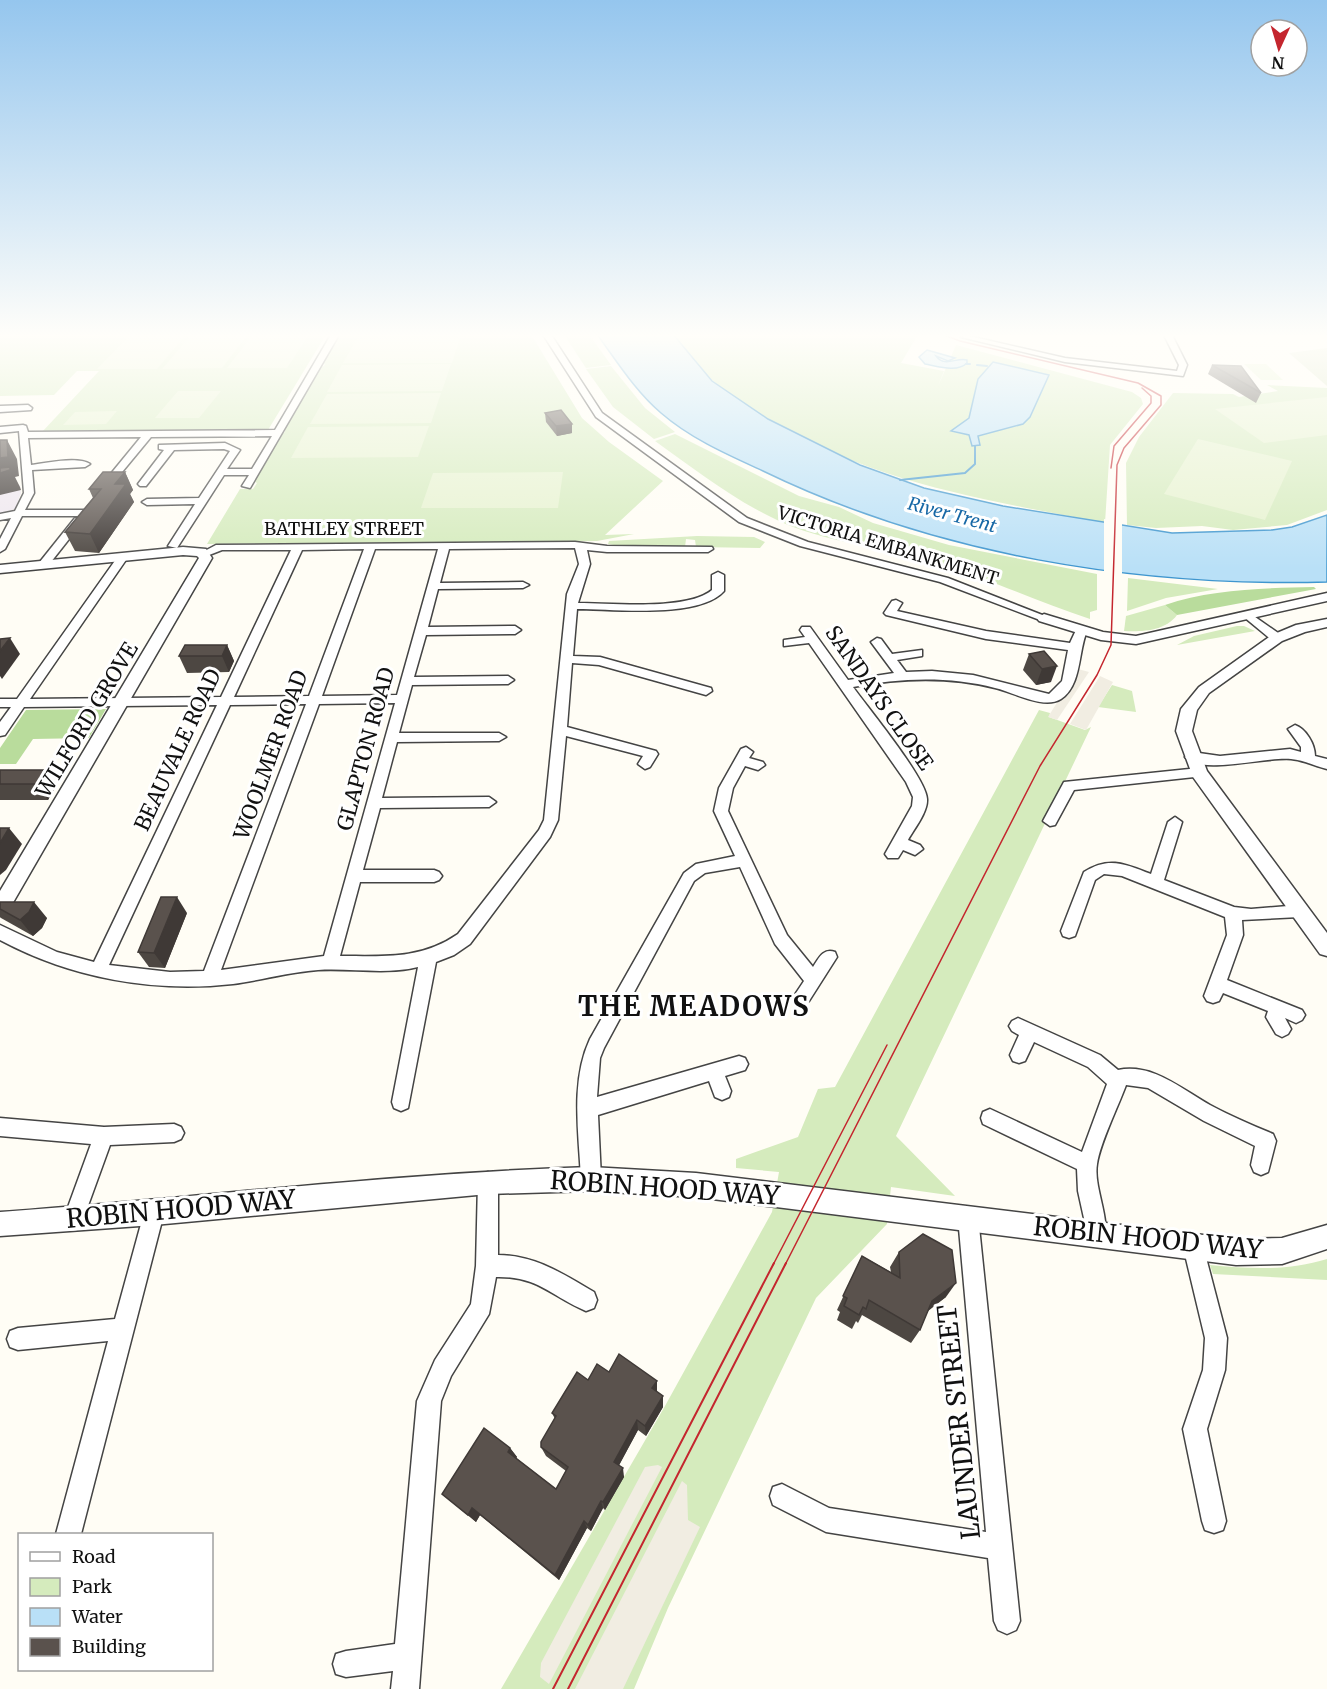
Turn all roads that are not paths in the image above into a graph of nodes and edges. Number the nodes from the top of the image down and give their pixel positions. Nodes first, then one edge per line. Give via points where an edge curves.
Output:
1 (13, 412) edge
2 (290, 412) edge
3 (597, 412) edge
4 (14, 427) junction
5 (0, 430) edge
6 (278, 433) junction
7 (148, 434) junction
8 (23, 435) junction
9 (85, 464) dead end
10 (26, 468) junction
11 (256, 471) junction
12 (220, 472) junction
13 (143, 484) dead end
14 (247, 486) dead end
15 (99, 495) edge
16 (202, 501) junction
17 (147, 502) dead end
18 (20, 513) junction
19 (0, 517) edge
20 (173, 546) dead end
21 (371, 546) junction
22 (444, 546) junction
23 (298, 547) junction
24 (580, 547) junction
25 (0, 549) edge
26 (708, 549) dead end
27 (204, 554) junction
28 (123, 557) junction
29 (44, 565) junction
30 (0, 569) edge
31 (718, 575) dead end
32 (523, 585) dead end
33 (433, 586) junction
34 (1327, 597) edge
35 (572, 606) junction
36 (876, 610) dead end
37 (1248, 615) junction
38 (1044, 618) joint
39 (1327, 623) edge
40 (515, 630) dead end
41 (420, 631) junction
42 (1078, 638) junction
43 (1277, 638) junction
44 (877, 642) dead end
45 (788, 643) dead end
46 (918, 653) dead end
47 (890, 658) junction
48 (567, 660) junction
49 (901, 674) junction
50 (508, 680) dead end
51 (407, 681) junction
52 (845, 685) junction
53 (706, 691) dead end
54 (402, 699) junction
55 (313, 700) junction
56 (224, 701) junction
57 (20, 702) junction
58 (122, 702) junction
59 (0, 703) edge
60 (1295, 729) dead end
61 (560, 730) junction
62 (0, 732) edge
63 (499, 737) dead end
64 (392, 738) junction
65 (1308, 757) junction
66 (645, 764) dead end
67 (1327, 764) edge
68 (758, 765) dead end
69 (1196, 765) junction
70 (489, 802) dead end
71 (373, 803) junction
72 (1050, 821) dead end
73 (1175, 822) dead end
74 (915, 849) dead end
75 (742, 861) junction
76 (353, 876) junction
77 (434, 876) dead end
78 (1156, 882) junction
79 (0, 908) edge
80 (1300, 911) junction
81 (1233, 913) junction
82 (1069, 931) dead end
83 (0, 932) edge
84 (1327, 948) edge
85 (829, 957) dead end
86 (428, 960) junction
87 (330, 963) junction
88 (98, 970) junction
89 (210, 978) junction
90 (814, 981) junction
91 (803, 996) dead end
92 (1278, 1007) junction
93 (1296, 1015) dead end
94 (1282, 1029) dead end
95 (1019, 1055) dead end
96 (739, 1064) dead end
97 (714, 1072) junction
98 (1116, 1080) junction
99 (722, 1091) dead end
100 (401, 1102) dead end
101 (587, 1109) junction
102 (990, 1118) dead end
103 (0, 1127) edge
104 (174, 1133) dead end
105 (104, 1136) junction
106 (1087, 1164) junction
107 (1261, 1165) dead end
108 (591, 1179) junction
109 (488, 1182) junction
110 (154, 1213) junction
111 (968, 1217) junction
112 (74, 1218) junction
113 (0, 1224) edge
114 (1096, 1234) junction
115 (1327, 1237) edge
116 (1193, 1246) junction
117 (487, 1266) junction
118 (586, 1300) dead end
119 (123, 1329) junction
120 (18, 1339) dead end
121 (782, 1496) dead end
122 (1214, 1521) dead end
123 (68, 1533) edge
124 (1000, 1547) junction
125 (1007, 1621) dead end
126 (408, 1656) junction
127 (346, 1664) dead end
128 (405, 1689) edge

1 - 4 street
2 - 6 street
3 - 38 street, VICTORIA EMBANKMENT via 743,520 804,544 944,580
4 - 5 street
4 - 8 street via 22,427
6 - 7 street
6 - 11 street
7 - 8 street
7 - 15 street
8 - 10 street via 20,453
9 - 10 street
10 - 18 street via 23,481 29,493
11 - 12 street
11 - 14 street
12 - 13 street via 234,447 167,447
12 - 16 street
16 - 17 street
16 - 20 street
18 - 19 street
18 - 25 street
18 - 29 street via 88,509
21 - 22 street, BATHLEY STREET
21 - 23 street, BATHLEY STREET
21 - 55 street, WOOLMER ROAD
22 - 24 street, BATHLEY STREET
22 - 33 street, GLAPTON ROAD
23 - 27 street, BATHLEY STREET via 220,548
23 - 56 street, BEAUVALE ROAD
24 - 26 street, BATHLEY STREET via 691,545
24 - 35 street via 584,565
27 - 28 street, BATHLEY STREET via 183,551
27 - 58 street, WILFORD GROVE via 205,561
28 - 29 street, BATHLEY STREET
28 - 57 street
29 - 30 street, BATHLEY STREET
31 - 35 street via 718,591 686,606
32 - 33 street
33 - 41 street, GLAPTON ROAD
34 - 37 street, VICTORIA EMBANKMENT
35 - 48 street
36 - 42 street via 893,608 986,635
37 - 42 street, VICTORIA EMBANKMENT via 1186,630 1165,643 1145,647
37 - 43 street
38 - 42 street, VICTORIA EMBANKMENT
39 - 43 street
40 - 41 street
41 - 51 street, GLAPTON ROAD
42 - 49 street via 1074,667 1053,697 966,677
43 - 69 street via 1204,690 1193,704 1185,718 1184,732
44 - 47 street
45 - 52 street, SANDAYS CLOSE via 809,634
46 - 47 street
47 - 49 street
48 - 53 street via 655,670
48 - 61 street
49 - 52 street
50 - 51 street
51 - 54 street, GLAPTON ROAD
52 - 74 street, SANDAYS CLOSE via 920,797 896,848
54 - 55 street
54 - 64 street, GLAPTON ROAD
55 - 56 street
55 - 89 street, WOOLMER ROAD
56 - 58 street
56 - 88 street, BEAUVALE ROAD
57 - 58 street
57 - 59 street
57 - 62 street
58 - 79 street, WILFORD GROVE
60 - 65 street via 1308,747
61 - 66 street via 651,754
61 - 86 street via 551,820 545,833 465,939
63 - 64 street
64 - 71 street, GLAPTON ROAD
65 - 67 street
65 - 69 street via 1285,754
68 - 75 street via 744,756 720,808
69 - 72 street via 1069,786
69 - 80 street
70 - 71 street
71 - 76 street, GLAPTON ROAD
73 - 78 street
75 - 90 street via 781,939
75 - 101 street via 700,868 688,877 596,1045 588,1075
76 - 77 street
76 - 87 street, GLAPTON ROAD
78 - 81 street
78 - 82 street via 1110,868 1092,872
80 - 81 street
80 - 84 street
81 - 92 street via 1235,935 1215,989
83 - 88 street via 45,955
85 - 90 street
86 - 87 street
86 - 100 street
87 - 89 street
88 - 89 street via 146,978
90 - 91 street
92 - 93 street
92 - 94 street via 1275,1017
95 - 98 street via 1023,1028 1094,1061
96 - 97 street
97 - 99 street
97 - 101 street
98 - 106 street
98 - 107 street via 1124,1076 1154,1082 1202,1111 1266,1141
101 - 108 street
102 - 106 street
103 - 105 street
104 - 105 street
105 - 112 street
106 - 114 street
108 - 109 street, ROBIN HOOD WAY
108 - 111 street, ROBIN HOOD WAY via 696,1185
109 - 110 street, ROBIN HOOD WAY
109 - 117 street
110 - 112 street, ROBIN HOOD WAY
110 - 119 street
111 - 114 street, ROBIN HOOD WAY
111 - 124 street, LAUNDER STREET
112 - 113 street, ROBIN HOOD WAY
114 - 116 street, ROBIN HOOD WAY
115 - 116 street, ROBIN HOOD WAY via 1296,1248 1261,1253
116 - 122 street via 1216,1338 1214,1370 1195,1429
117 - 118 street via 534,1269
117 - 126 street via 481,1306 443,1368 429,1401
119 - 120 street
119 - 123 street
121 - 124 street via 826,1520
124 - 125 street, LAUNDER STREET
126 - 127 street
126 - 128 street

